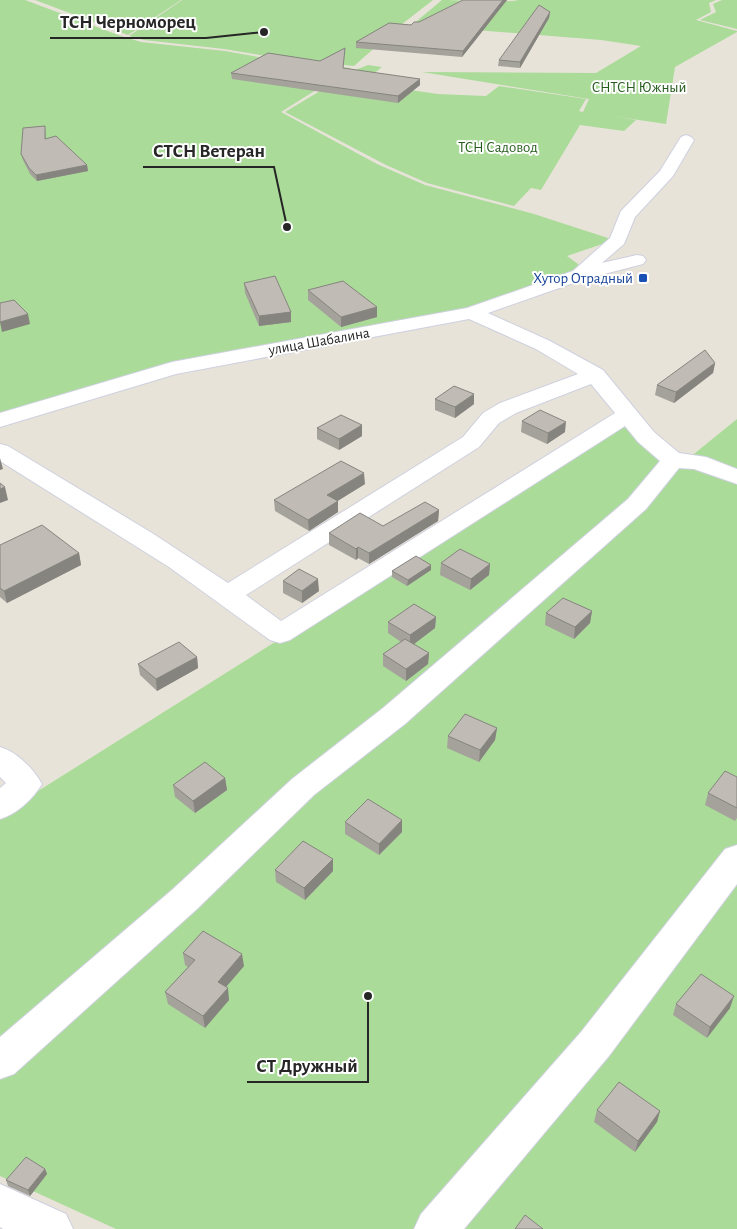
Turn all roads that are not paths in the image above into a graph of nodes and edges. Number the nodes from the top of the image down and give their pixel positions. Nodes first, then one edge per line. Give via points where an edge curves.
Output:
1 (686, 140) dead end
2 (637, 260) dead end
3 (578, 275) junction
4 (470, 313) junction
5 (595, 375) junction
6 (628, 415) junction
7 (0, 420) edge
8 (0, 451) edge
9 (686, 461) junction
10 (737, 477) edge
11 (229, 594) junction
12 (0, 758) edge
13 (0, 807) edge
14 (737, 858) edge
15 (0, 1061) edge
16 (0, 1205) edge
17 (52, 1229) edge
18 (436, 1229) edge

1 - 3 street via 667,173 626,215 618,240
2 - 3 street, улица Шабалина
3 - 4 street, улица Шабалина
4 - 5 street via 543,344
4 - 7 street, улица Шабалина via 172,368
5 - 6 street
5 - 11 street via 508,408 491,418 470,442
6 - 9 street via 646,437
6 - 11 street via 280,634
8 - 11 street
9 - 10 street
9 - 15 street via 394,716 303,786 185,899
12 - 13 street via 26,784
14 - 18 street via 595,1044
16 - 17 street

